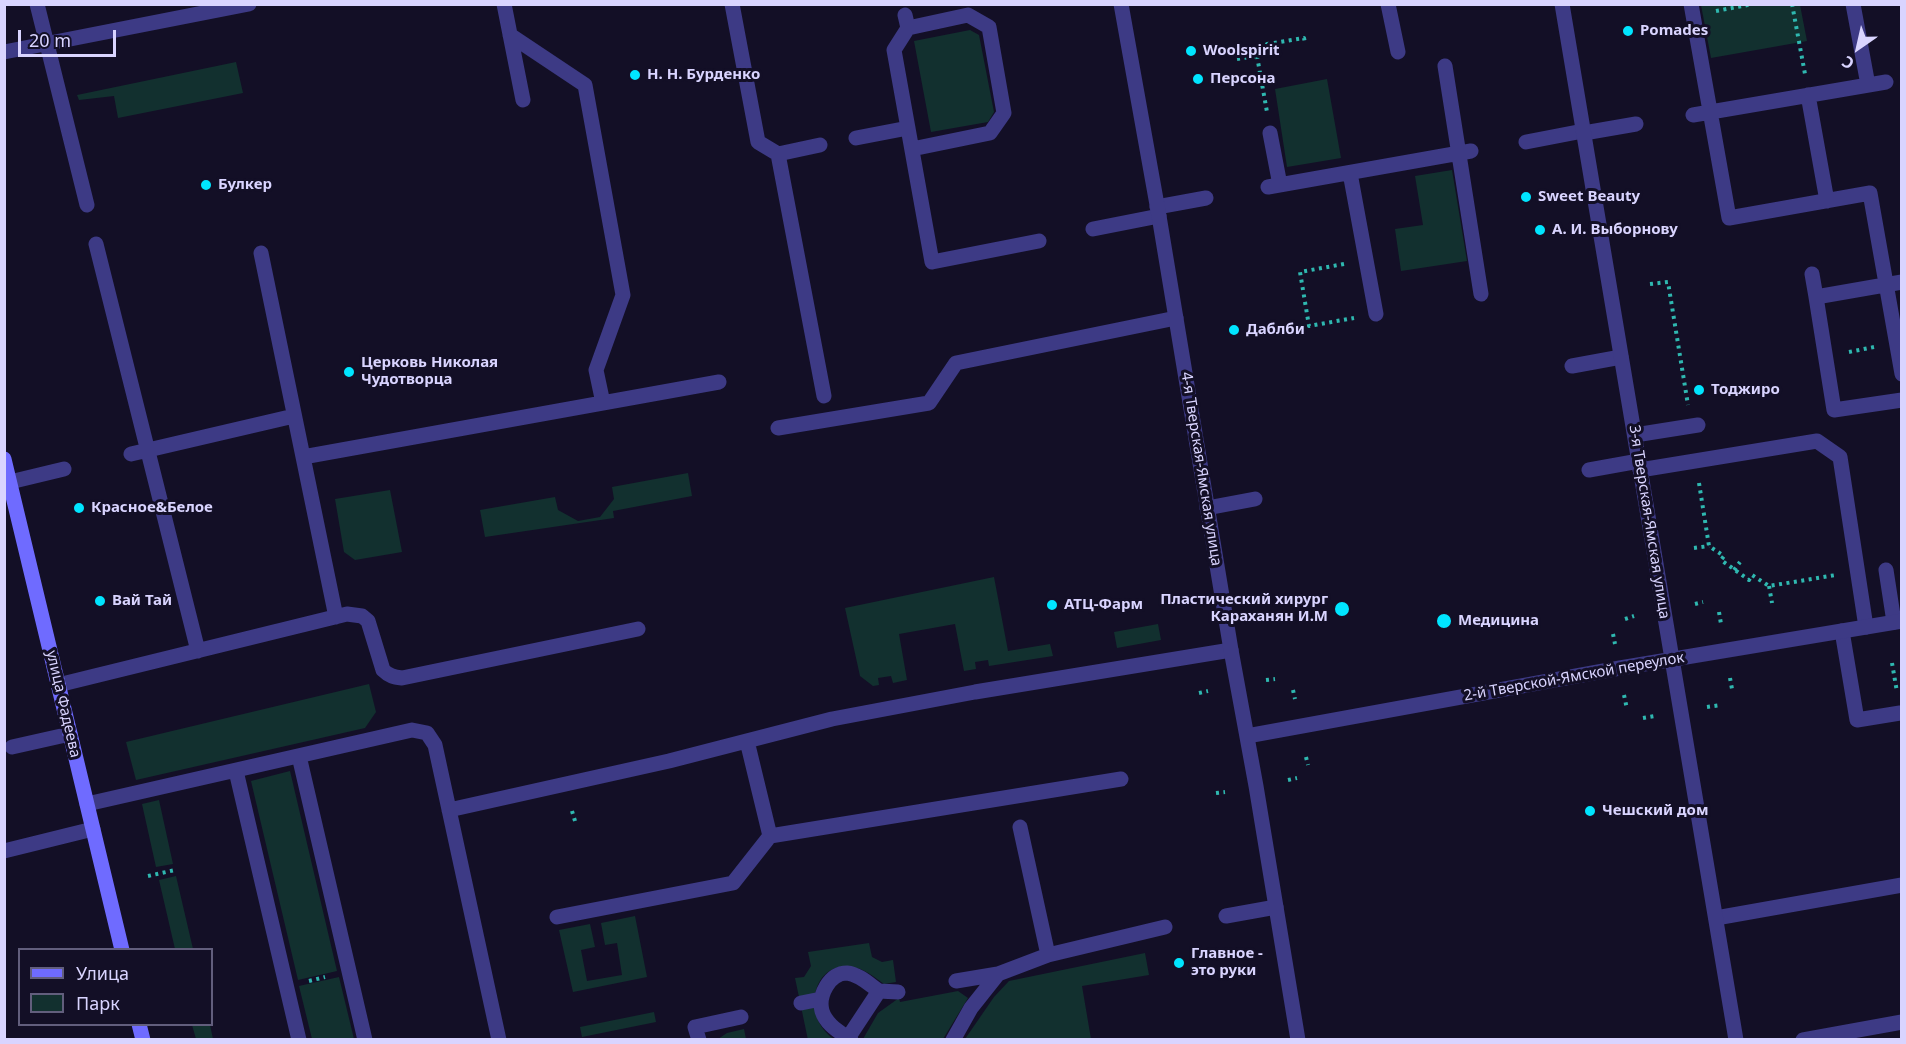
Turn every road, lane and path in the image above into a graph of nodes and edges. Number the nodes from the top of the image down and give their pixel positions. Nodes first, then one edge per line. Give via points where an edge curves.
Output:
1 (37, 4) edge
2 (249, 4) edge
3 (504, 4) edge
4 (732, 4) edge
5 (1121, 4) edge
6 (1388, 4) edge
7 (1562, 4) edge
8 (1754, 4) edge
9 (1792, 4) edge
10 (1854, 4) edge
11 (1692, 10) edge
12 (510, 35) junction
13 (1305, 43) dead end
14 (47, 44) junction
15 (4, 52) edge
16 (1398, 52) dead end
17 (1257, 56) junction
18 (1238, 59) dead end
19 (1445, 66) dead end
20 (1886, 82) dead end
21 (1868, 85) junction
22 (1808, 95) junction
23 (523, 100) dead end
24 (1710, 112) junction
25 (1693, 115) dead end
26 (1636, 124) dead end
27 (908, 128) junction
28 (1583, 132) junction
29 (1270, 133) joint
30 (856, 138) dead end
31 (1526, 142) dead end
32 (820, 145) dead end
33 (912, 149) junction
34 (1465, 152) junction
35 (778, 154) junction
36 (1350, 173) junction
37 (1206, 198) dead end
38 (1827, 201) junction
39 (87, 205) dead end
40 (1158, 211) junction
41 (1093, 230) dead end
42 (1040, 241) dead end
43 (96, 244) dead end
44 (261, 253) dead end
45 (1366, 260) junction
46 (1812, 274) dead end
47 (1902, 282) edge
48 (1650, 284) dead end
49 (1886, 285) junction
50 (1481, 294) dead end
51 (1816, 297) junction
52 (1376, 314) joint
53 (1176, 318) junction
54 (1896, 344) junction
55 (1686, 349) dead end
56 (1679, 350) junction
57 (1826, 356) junction
58 (1621, 357) junction
59 (1572, 366) dead end
60 (1902, 374) edge
61 (719, 382) dead end
62 (824, 396) dead end
63 (1902, 400) edge
64 (603, 403) junction
65 (294, 416) junction
66 (1695, 425) joint
67 (778, 428) dead end
68 (1635, 435) junction
69 (148, 450) junction
70 (131, 454) dead end
71 (303, 457) junction
72 (4, 459) edge
73 (1695, 461) junction
74 (1640, 465) junction
75 (64, 469) dead end
76 (1589, 470) dead end
77 (10, 482) junction
78 (1255, 499) dead end
79 (1207, 508) junction
80 (1709, 546) junction
81 (1694, 548) dead end
82 (1740, 562) dead end
83 (1734, 570) junction
84 (1886, 570) dead end
85 (1857, 572) junction
86 (1769, 586) junction
87 (1703, 602) dead end
88 (1772, 603) dead end
89 (1695, 604) dead end
90 (1719, 612) dead end
91 (1634, 616) dead end
92 (336, 617) junction
93 (1625, 619) dead end
94 (1898, 622) edge
95 (1721, 624) dead end
96 (1866, 627) junction
97 (638, 629) dead end
98 (1842, 631) junction
99 (1612, 634) dead end
100 (1615, 644) dead end
101 (1231, 650) junction
102 (198, 651) junction
103 (1672, 659) junction
104 (1730, 678) dead end
105 (1275, 679) dead end
106 (1266, 680) dead end
107 (58, 685) junction
108 (1732, 689) dead end
109 (1293, 690) dead end
110 (1208, 691) dead end
111 (1199, 693) dead end
112 (1624, 695) dead end
113 (1295, 699) dead end
114 (1721, 705) dead end
115 (1707, 707) dead end
116 (1627, 709) dead end
117 (1900, 713) edge
118 (1656, 716) dead end
119 (1643, 718) dead end
120 (70, 734) junction
121 (1247, 736) junction
122 (747, 741) junction
123 (12, 747) dead end
124 (299, 756) junction
125 (1306, 757) dead end
126 (1308, 765) dead end
127 (236, 771) junction
128 (1297, 778) dead end
129 (1121, 779) dead end
130 (1288, 780) dead end
131 (1225, 792) dead end
132 (1216, 793) dead end
133 (87, 804) junction
134 (449, 810) junction
135 (573, 811) dead end
136 (575, 821) dead end
137 (1020, 827) dead end
138 (93, 829) junction
139 (770, 836) junction
140 (4, 851) edge
141 (175, 870) dead end
142 (148, 876) dead end
143 (1902, 885) edge
144 (1276, 907) junction
145 (1226, 916) dead end
146 (556, 917) dead end
147 (1716, 918) junction
148 (1165, 927) dead end
149 (122, 948) edge
150 (1048, 955) junction
151 (349, 971) junction
152 (998, 974) junction
153 (956, 981) dead end
154 (286, 987) junction
155 (879, 991) junction
156 (898, 992) dead end
157 (821, 999) junction
158 (801, 1004) dead end
159 (741, 1017) dead end
160 (1902, 1022) edge
161 (849, 1039) edge
162 (299, 1040) edge
163 (365, 1040) edge
164 (499, 1040) edge
165 (699, 1040) edge
166 (953, 1040) edge
167 (1299, 1040) edge
168 (1736, 1040) edge
169 (1803, 1040) edge

1 - 14 street
2 - 14 street
3 - 12 street
4 - 35 street via 759,142
5 - 40 street, 4-я Тверская-Ямская улица
6 - 16 street
7 - 28 street, 3-я Тверская-Ямская улица
8 - 11 path
9 - 22 path
10 - 21 street
11 - 24 street
12 - 23 street
12 - 64 street via 585,86 623,295 596,370
13 - 17 path via 1304,38 1267,44 1263,56
14 - 15 street
14 - 39 street
17 - 18 path
17 - 29 path
19 - 34 street
20 - 21 street
21 - 22 street
22 - 24 street
22 - 38 street
24 - 25 street
24 - 38 street via 1729,218
26 - 28 street
27 - 30 street
27 - 33 street
27 - 33 street via 894,51 906,21 968,15 989,27 1004,113 990,133
28 - 31 street
28 - 58 street, 3-я Тверская-Ямская улица
29 - 36 street via 1274,186
32 - 35 street
33 - 42 street via 932,262
34 - 36 street
34 - 50 street
35 - 62 street
36 - 45 street
37 - 40 street
38 - 49 street via 1870,194
40 - 41 street
40 - 53 street, 4-я Тверская-Ямская улица
43 - 69 street
44 - 65 street
45 - 52 street
45 - 52 path via 1300,272 1303,294 1309,326
46 - 51 street
47 - 49 street
48 - 56 path via 1668,282
49 - 51 street
49 - 54 street
51 - 57 street
53 - 67 street via 956,363 929,403
53 - 79 street, 4-я Тверская-Ямская улица
54 - 57 path
54 - 60 street
55 - 56 path
56 - 66 path
57 - 63 street via 1834,410
58 - 59 street
58 - 68 street, 3-я Тверская-Ямская улица
61 - 64 street
64 - 71 street
65 - 69 street
65 - 71 street
66 - 68 street
68 - 74 street, 3-я Тверская-Ямская улица
69 - 70 street
69 - 102 street
71 - 92 street
72 - 77 street, улица Фадеева
73 - 74 street
73 - 80 path
73 - 85 street via 1817,441 1832,451 1840,457
74 - 76 street
74 - 103 street, 3-я Тверская-Ямская улица
75 - 77 street
77 - 107 street, улица Фадеева
78 - 79 street
79 - 101 street, 4-я Тверская-Ямская улица
80 - 81 path
80 - 83 path via 1724,556 1721,560
82 - 83 path
83 - 86 path
84 - 94 street
85 - 86 path
85 - 96 street
86 - 88 path
87 - 89 path
90 - 95 path
91 - 93 path
92 - 97 street via 355,614 368,621 383,670 402,678
92 - 102 street
94 - 96 street, 2-й Тверской-Ямской переулок
96 - 98 street, 2-й Тверской-Ямской переулок
98 - 103 street, 2-й Тверской-Ямской переулок
98 - 117 street via 1857,720
99 - 100 path
101 - 121 street, 4-я Тверская-Ямская улица
101 - 122 street via 975,692 832,719
102 - 107 street
103 - 121 street, 2-й Тверской-Ямской переулок
103 - 147 street, 3-я Тверская-Ямская улица
104 - 108 path
105 - 106 path
107 - 120 street, улица Фадеева
109 - 113 path
110 - 111 path
112 - 116 path
114 - 115 path
118 - 119 path
120 - 123 street
120 - 133 street, улица Фадеева
121 - 144 street, 4-я Тверская-Ямская улица
122 - 134 street
122 - 139 street
124 - 127 street
124 - 134 street via 412,730 427,732 435,745
124 - 151 street
125 - 126 path
127 - 133 street
127 - 154 street
128 - 130 path
129 - 139 street
131 - 132 path
133 - 138 street, улица Фадеева
134 - 164 street
135 - 136 path
137 - 150 street
138 - 140 street
138 - 149 street, улица Фадеева
139 - 146 street via 733,883
141 - 142 path
143 - 147 street
144 - 145 street
144 - 167 street, 4-я Тверская-Ямская улица
147 - 168 street, 3-я Тверская-Ямская улица
148 - 150 street
150 - 152 street
151 - 154 path
151 - 163 street
152 - 153 street
152 - 166 street via 971,1008
154 - 162 street
155 - 156 street
155 - 157 street via 846,973 831,980
155 - 161 street
157 - 158 street
157 - 161 street via 827,1021
159 - 165 street via 695,1027
160 - 169 street

